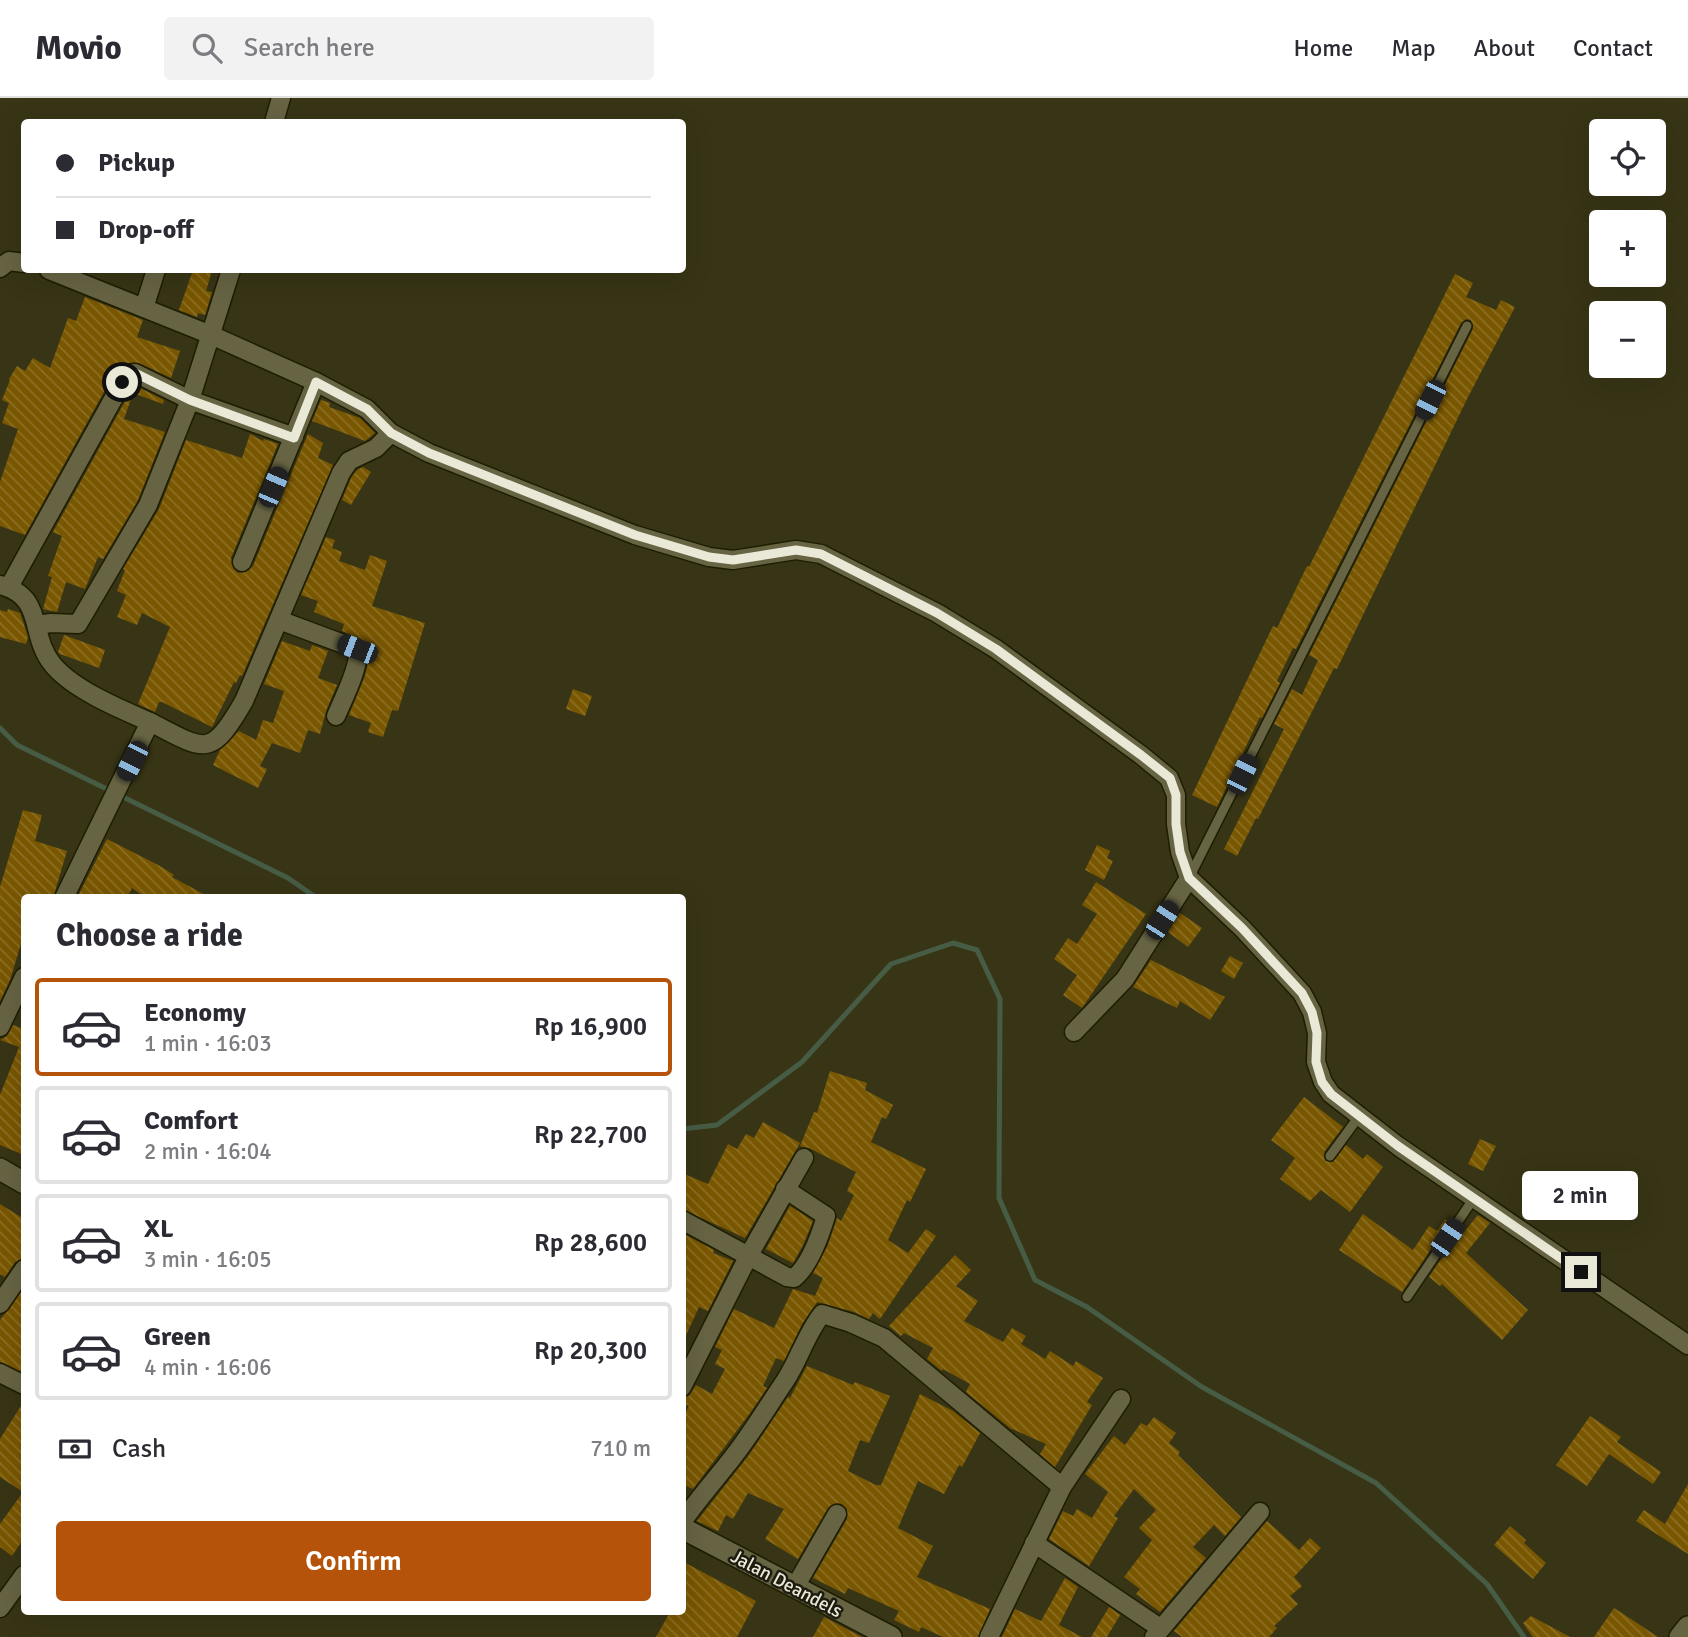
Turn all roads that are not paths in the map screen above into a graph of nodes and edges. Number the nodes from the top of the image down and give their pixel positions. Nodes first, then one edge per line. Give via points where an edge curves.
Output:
1 (281, 98) edge
2 (275, 119) edge
3 (21, 263) edge
4 (0, 268) edge
5 (56, 273) edge
6 (155, 273) edge
7 (230, 273) edge
8 (144, 308) junction
9 (1467, 326) dead end
10 (211, 335) junction
11 (316, 382) junction
12 (190, 400) junction
13 (391, 433) junction
14 (294, 438) junction
15 (242, 562) dead end
16 (5, 586) edge
17 (279, 620) junction
18 (37, 625) junction
19 (336, 716) dead end
20 (150, 722) junction
21 (1189, 878) junction
22 (66, 894) edge
23 (21, 983) edge
24 (0, 1027) edge
25 (1074, 1032) dead end
26 (1360, 1115) junction
27 (1330, 1156) dead end
28 (804, 1158) dead end
29 (0, 1170) edge
30 (21, 1181) edge
31 (785, 1189) junction
32 (1474, 1198) junction
33 (686, 1222) edge
34 (749, 1255) junction
35 (21, 1273) edge
36 (1407, 1297) dead end
37 (0, 1304) edge
38 (1688, 1345) edge
39 (0, 1373) edge
40 (686, 1379) edge
41 (21, 1384) edge
42 (1121, 1399) dead end
43 (1062, 1488) junction
44 (1260, 1512) dead end
45 (836, 1514) dead end
46 (686, 1517) edge
47 (686, 1530) edge
48 (1034, 1543) junction
49 (21, 1579) edge
50 (794, 1587) junction
51 (0, 1608) edge
52 (1688, 1628) edge
53 (1157, 1632) edge
54 (891, 1637) edge
55 (989, 1637) edge
56 (1680, 1637) edge

1 - 2 street
3 - 4 street via 9,261
5 - 8 street
6 - 8 street
7 - 10 street
8 - 10 street
9 - 21 lane
10 - 11 street
10 - 12 street
11 - 13 street via 367,409
11 - 14 street
12 - 14 street
12 - 16 street via 135,373 127,374
12 - 18 street via 148,505 81,621
13 - 17 street via 376,448 349,461 341,473
13 - 21 street via 429,453 635,535 733,560 796,550 821,554 937,613 996,649 1170,778 1176,795 1180,852
14 - 15 street
16 - 18 street via 22,594
17 - 19 street via 357,649 357,663
17 - 20 street via 244,701 216,741 205,745 188,742
18 - 20 street via 42,648 54,666 80,686
20 - 22 street
21 - 25 street via 1125,979
21 - 26 street via 1302,993 1317,1033 1316,1062 1322,1082
23 - 24 street
26 - 27 lane
26 - 32 street
28 - 31 street
29 - 30 street
31 - 34 street
31 - 34 street via 826,1216 802,1272 794,1278 787,1276
32 - 36 lane
32 - 38 street
33 - 34 street
34 - 40 street
35 - 37 street
39 - 41 street
42 - 43 street
43 - 46 street via 884,1338 822,1314 785,1381
43 - 48 street
44 - 53 street
45 - 50 street
47 - 50 street, Jalan Deandels
48 - 53 street
48 - 55 street
49 - 51 street
50 - 54 street, Jalan Deandels
52 - 56 street

